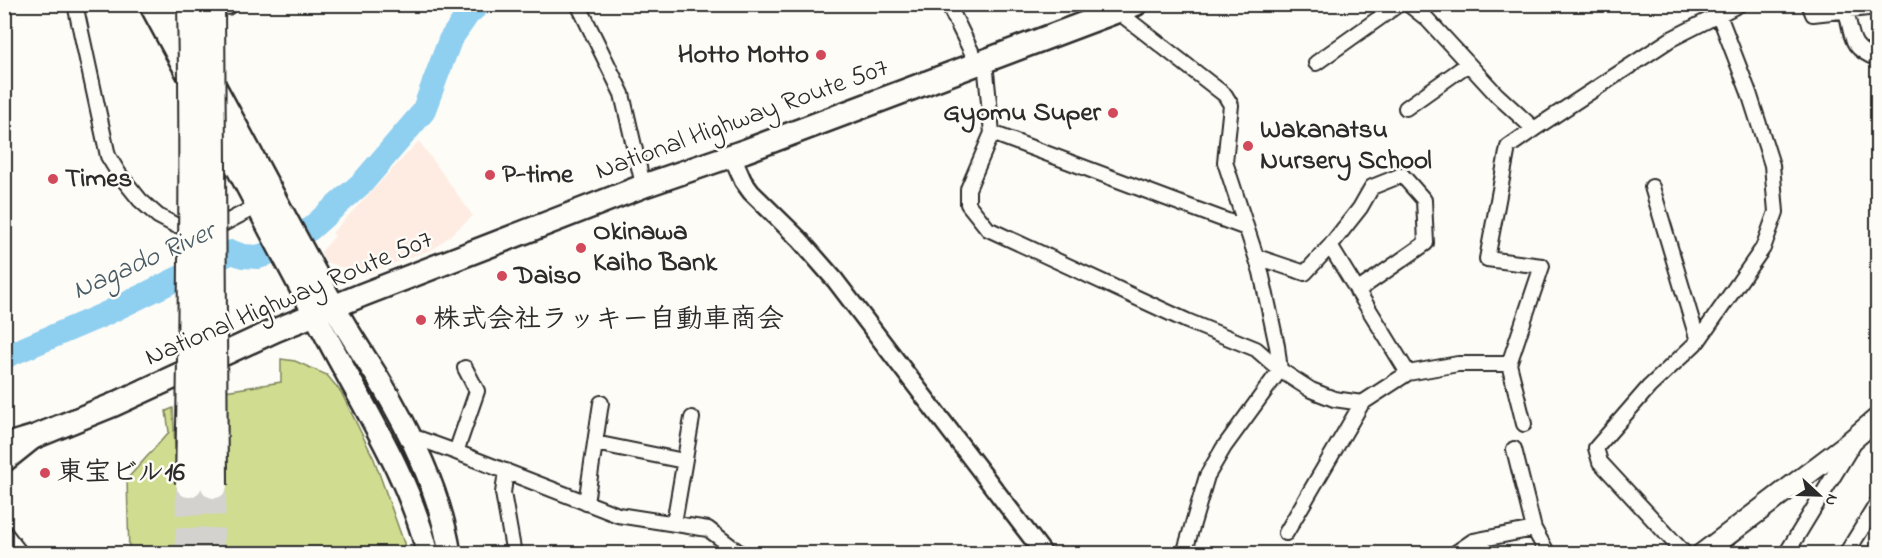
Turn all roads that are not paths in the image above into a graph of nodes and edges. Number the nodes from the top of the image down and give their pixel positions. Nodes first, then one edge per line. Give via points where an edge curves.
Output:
1 (75, 4) edge
2 (150, 4) edge
3 (170, 4) edge
4 (191, 4) edge
5 (212, 4) edge
6 (578, 4) edge
7 (948, 4) edge
8 (1399, 4) edge
9 (1408, 4) edge
10 (1740, 4) edge
11 (1809, 4) edge
12 (1870, 4) edge
13 (1127, 8) edge
14 (1846, 10) junction
15 (1719, 15) junction
16 (1878, 59) edge
17 (977, 63) junction
18 (1316, 63) dead end
19 (1468, 64) junction
20 (1406, 108) dead end
21 (1534, 129) junction
22 (992, 132) junction
23 (732, 156) junction
24 (646, 185) junction
25 (1652, 187) dead end
26 (261, 215) junction
27 (1246, 228) junction
28 (1330, 246) junction
29 (1257, 257) junction
30 (297, 261) junction
31 (1358, 291) junction
32 (324, 310) junction
33 (1698, 341) junction
34 (1509, 364) junction
35 (465, 368) dead end
36 (1280, 370) junction
37 (1408, 373) junction
38 (601, 403) dead end
39 (1362, 403) junction
40 (692, 418) dead end
41 (1878, 418) edge
42 (1524, 424) dead end
43 (1860, 432) junction
44 (34, 437) junction
45 (411, 441) junction
46 (595, 443) junction
47 (4, 446) edge
48 (1514, 449) dead end
49 (456, 452) junction
50 (4, 461) edge
51 (684, 461) junction
52 (506, 471) junction
53 (189, 484) tunnel mouth
54 (214, 485) tunnel mouth
55 (1878, 502) edge
56 (586, 503) junction
57 (674, 524) junction
58 (1534, 529) junction
59 (4, 532) edge
60 (1286, 533) dead end
61 (21, 554) edge
62 (428, 554) edge
63 (450, 554) edge
64 (514, 554) edge
65 (741, 554) edge
66 (1044, 554) edge
67 (1184, 554) edge
68 (1454, 554) edge
69 (1548, 554) edge
70 (1685, 554) edge
71 (1702, 554) edge
72 (1786, 554) edge
73 (1846, 554) edge

1 - 26 street via 108,156 140,200 175,225 221,225
2 - 26 main road
3 - 30 main road via 284,212
4 - 53 highway, bridge
5 - 54 highway, bridge
6 - 24 street via 622,94
7 - 17 street
8 - 18 street
9 - 19 street
10 - 15 street
11 - 14 street via 1813,14
12 - 14 street via 1868,8
13 - 17 highway, National Highway Route 507
13 - 27 street via 1225,95 1231,105 1225,162
14 - 16 street via 1855,46
15 - 21 street via 1671,39
15 - 33 street via 1772,165 1776,212 1763,248
17 - 22 street via 986,72
17 - 23 highway, National Highway Route 507
19 - 20 street
19 - 21 street
21 - 34 street via 1508,147 1487,259 1542,266
22 - 27 street
22 - 36 street via 968,189 968,204 988,229 1186,321 1256,349
23 - 24 highway, National Highway Route 507
23 - 66 street via 747,187 835,280
24 - 32 highway, National Highway Route 507
25 - 33 street
26 - 30 main road
27 - 29 street
28 - 29 street via 1305,273
28 - 31 street
28 - 31 street via 1372,187 1402,176 1424,200 1426,243
29 - 36 street
30 - 32 main road
31 - 37 street
32 - 44 highway, National Highway Route 507
32 - 45 main road via 378,378
32 - 62 main road via 418,516
33 - 70 street via 1649,387 1596,448 1600,462
34 - 37 street via 1458,364
34 - 42 street
35 - 49 street via 477,390
36 - 39 street via 1311,390 1334,399
36 - 67 street via 1207,476
37 - 39 street
38 - 46 street
39 - 60 street
40 - 51 street
41 - 43 main road
43 - 71 main road
43 - 72 street
44 - 47 highway, National Highway Route 507
44 - 50 main road
45 - 49 street via 420,439
45 - 63 main road via 436,499
46 - 51 street
46 - 56 street
48 - 58 street
49 - 52 street
51 - 57 street
52 - 56 street
52 - 64 street via 503,493
55 - 73 street
56 - 57 street via 618,515
57 - 65 street via 708,529
58 - 68 street via 1473,541
58 - 69 street
59 - 61 street

